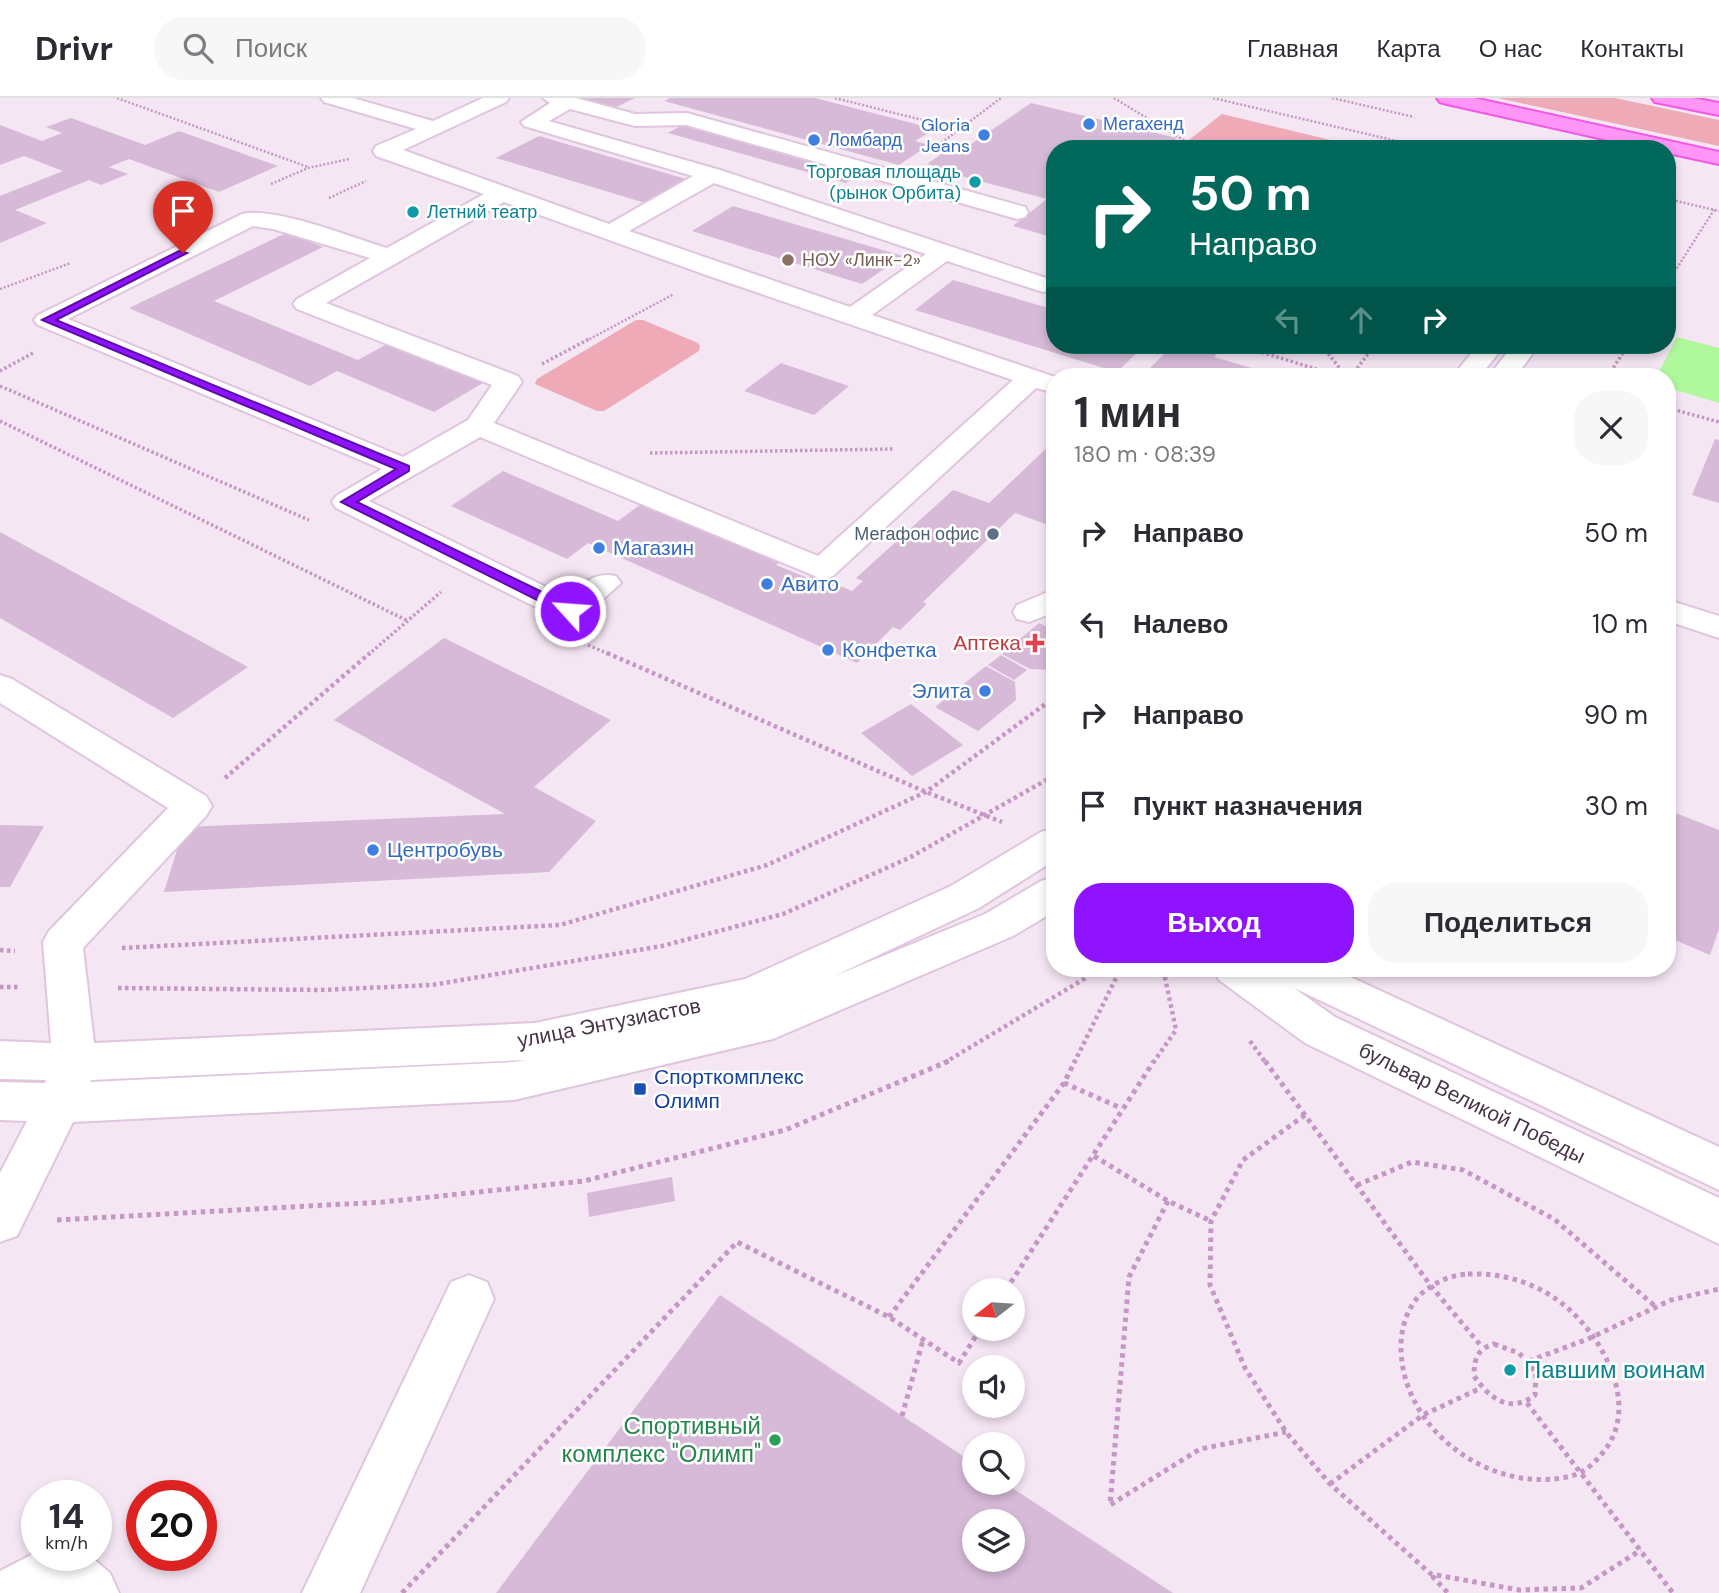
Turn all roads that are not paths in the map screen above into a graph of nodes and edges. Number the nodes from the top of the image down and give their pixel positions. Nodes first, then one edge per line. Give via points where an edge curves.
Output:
1 (331, 98) edge
2 (499, 98) edge
3 (1447, 98) edge
4 (1667, 98) edge
5 (561, 100) edge
6 (1692, 101) edge
7 (1719, 109) edge
8 (433, 127) junction
9 (1620, 140) edge
10 (1676, 150) edge
11 (1719, 158) edge
12 (712, 175) junction
13 (503, 193) junction
14 (1017, 212) dead end
15 (611, 232) junction
16 (943, 253) junction
17 (391, 257) junction
18 (1043, 285) dead end
19 (853, 317) junction
20 (1484, 354) edge
21 (1519, 354) edge
22 (1473, 368) edge
23 (1508, 368) edge
24 (1044, 382) edge
25 (478, 426) junction
26 (405, 468) junction
27 (605, 583) dead end
28 (1676, 613) edge
29 (1719, 627) edge
30 (0, 687) edge
31 (1046, 848) edge
32 (1046, 897) edge
33 (1246, 977) edge
34 (1310, 977) edge
35 (0, 1060) edge
36 (75, 1062) junction
37 (0, 1101) edge
38 (60, 1103) junction
39 (1719, 1169) edge
40 (0, 1220) edge
41 (1719, 1222) edge
42 (469, 1299) dead end
43 (16, 1593) edge
44 (90, 1593) edge
45 (331, 1593) edge

1 - 8 street
2 - 8 street
3 - 9 main road
4 - 6 main road
5 - 12 street via 531,122
5 - 14 street via 635,120 687,119
6 - 7 main road
8 - 13 street via 384,151
10 - 11 main road
12 - 15 street
12 - 16 street
13 - 15 street
13 - 17 street
15 - 19 street
16 - 18 street
16 - 19 street
17 - 25 street via 306,304 508,382
17 - 26 street via 275,222 250,219 47,320
19 - 24 street
20 - 22 street
21 - 23 street
24 - 25 street via 955,448 822,569
25 - 26 street
26 - 27 street via 347,502 570,611
28 - 29 street
30 - 36 street via 193,806 64,942
31 - 36 street, улица Энтузиастов via 965,897 752,995 536,1041
32 - 38 street via 999,925 758,1026 514,1081
33 - 41 street, бульвар Великой Победы via 1320,1030
34 - 39 street
35 - 36 street, улица Энтузиастов
36 - 38 street
37 - 38 street
38 - 40 street
42 - 45 street
43 - 44 street via 62,1569

